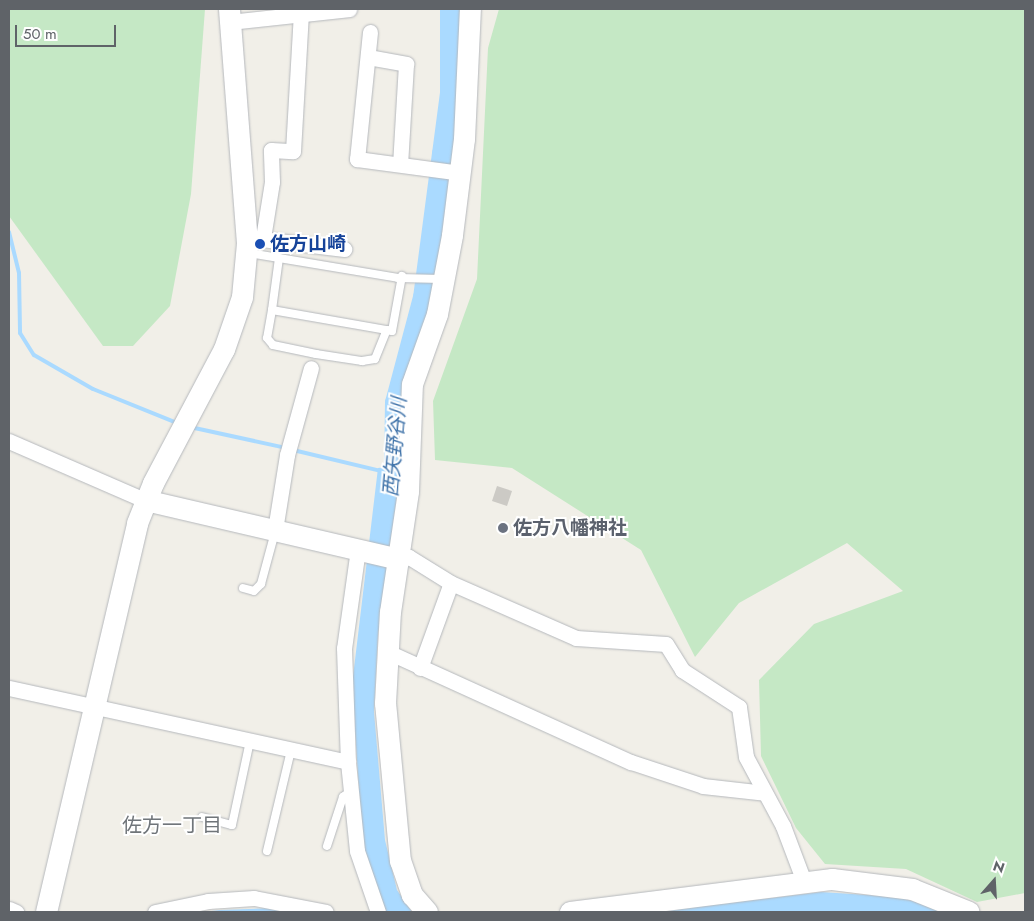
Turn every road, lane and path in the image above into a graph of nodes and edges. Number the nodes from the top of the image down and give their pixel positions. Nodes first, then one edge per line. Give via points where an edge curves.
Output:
1 (349, 9) edge
2 (470, 9) edge
3 (301, 14) junction
4 (229, 15) edge
5 (370, 32) dead end
6 (368, 57) junction
7 (400, 164) junction
8 (456, 173) junction
9 (252, 243) junction
10 (344, 249) dead end
11 (279, 258) junction
12 (402, 276) junction
13 (441, 279) junction
14 (272, 310) junction
15 (387, 330) junction
16 (314, 361) junction
17 (9, 441) edge
18 (145, 500) junction
19 (275, 530) junction
20 (358, 549) junction
21 (398, 560) junction
22 (451, 583) junction
23 (243, 588) dead end
24 (388, 652) junction
25 (420, 668) junction
26 (9, 688) edge
27 (93, 707) junction
28 (250, 741) junction
29 (291, 750) junction
30 (348, 762) junction
31 (351, 792) junction
32 (765, 793) junction
33 (202, 817) dead end
34 (327, 846) dead end
35 (267, 852) dead end
36 (803, 879) junction
37 (9, 909) edge
38 (16, 912) edge
39 (46, 912) edge
40 (155, 912) edge
41 (326, 912) edge
42 (378, 912) edge
43 (427, 912) edge
44 (570, 912) edge
45 (970, 912) edge

1 - 3 street
2 - 8 street
3 - 4 street
3 - 9 street via 293,151 271,150 272,182
4 - 9 street
5 - 6 street
6 - 7 street via 406,64
6 - 7 street via 357,159
7 - 8 street
8 - 13 street
9 - 10 street
9 - 11 lane
9 - 18 street via 236,318
11 - 12 lane
11 - 14 lane
12 - 13 lane
12 - 15 lane via 392,331
13 - 21 street via 437,314 412,384 408,491
14 - 15 lane
14 - 16 lane via 267,338 273,345
15 - 16 lane via 375,359
16 - 19 street via 288,449
17 - 18 street
18 - 19 street
18 - 27 street
19 - 20 street
19 - 23 lane via 261,584 254,591
20 - 21 street
20 - 30 street via 344,648
21 - 22 street via 409,557
21 - 24 street
22 - 25 street
22 - 32 street via 576,638 666,644 682,670 739,706 746,757
24 - 25 street
24 - 43 street via 385,703 395,833 406,884
25 - 32 street via 631,762 703,786
26 - 27 street
27 - 28 street
27 - 39 street
28 - 29 street
28 - 33 lane via 232,825
29 - 30 street
29 - 35 lane
30 - 31 street
31 - 34 lane via 343,797
31 - 42 street via 357,851
32 - 36 street via 784,826
36 - 44 street
36 - 45 street via 895,886
37 - 38 street
40 - 41 street via 208,901 254,898

